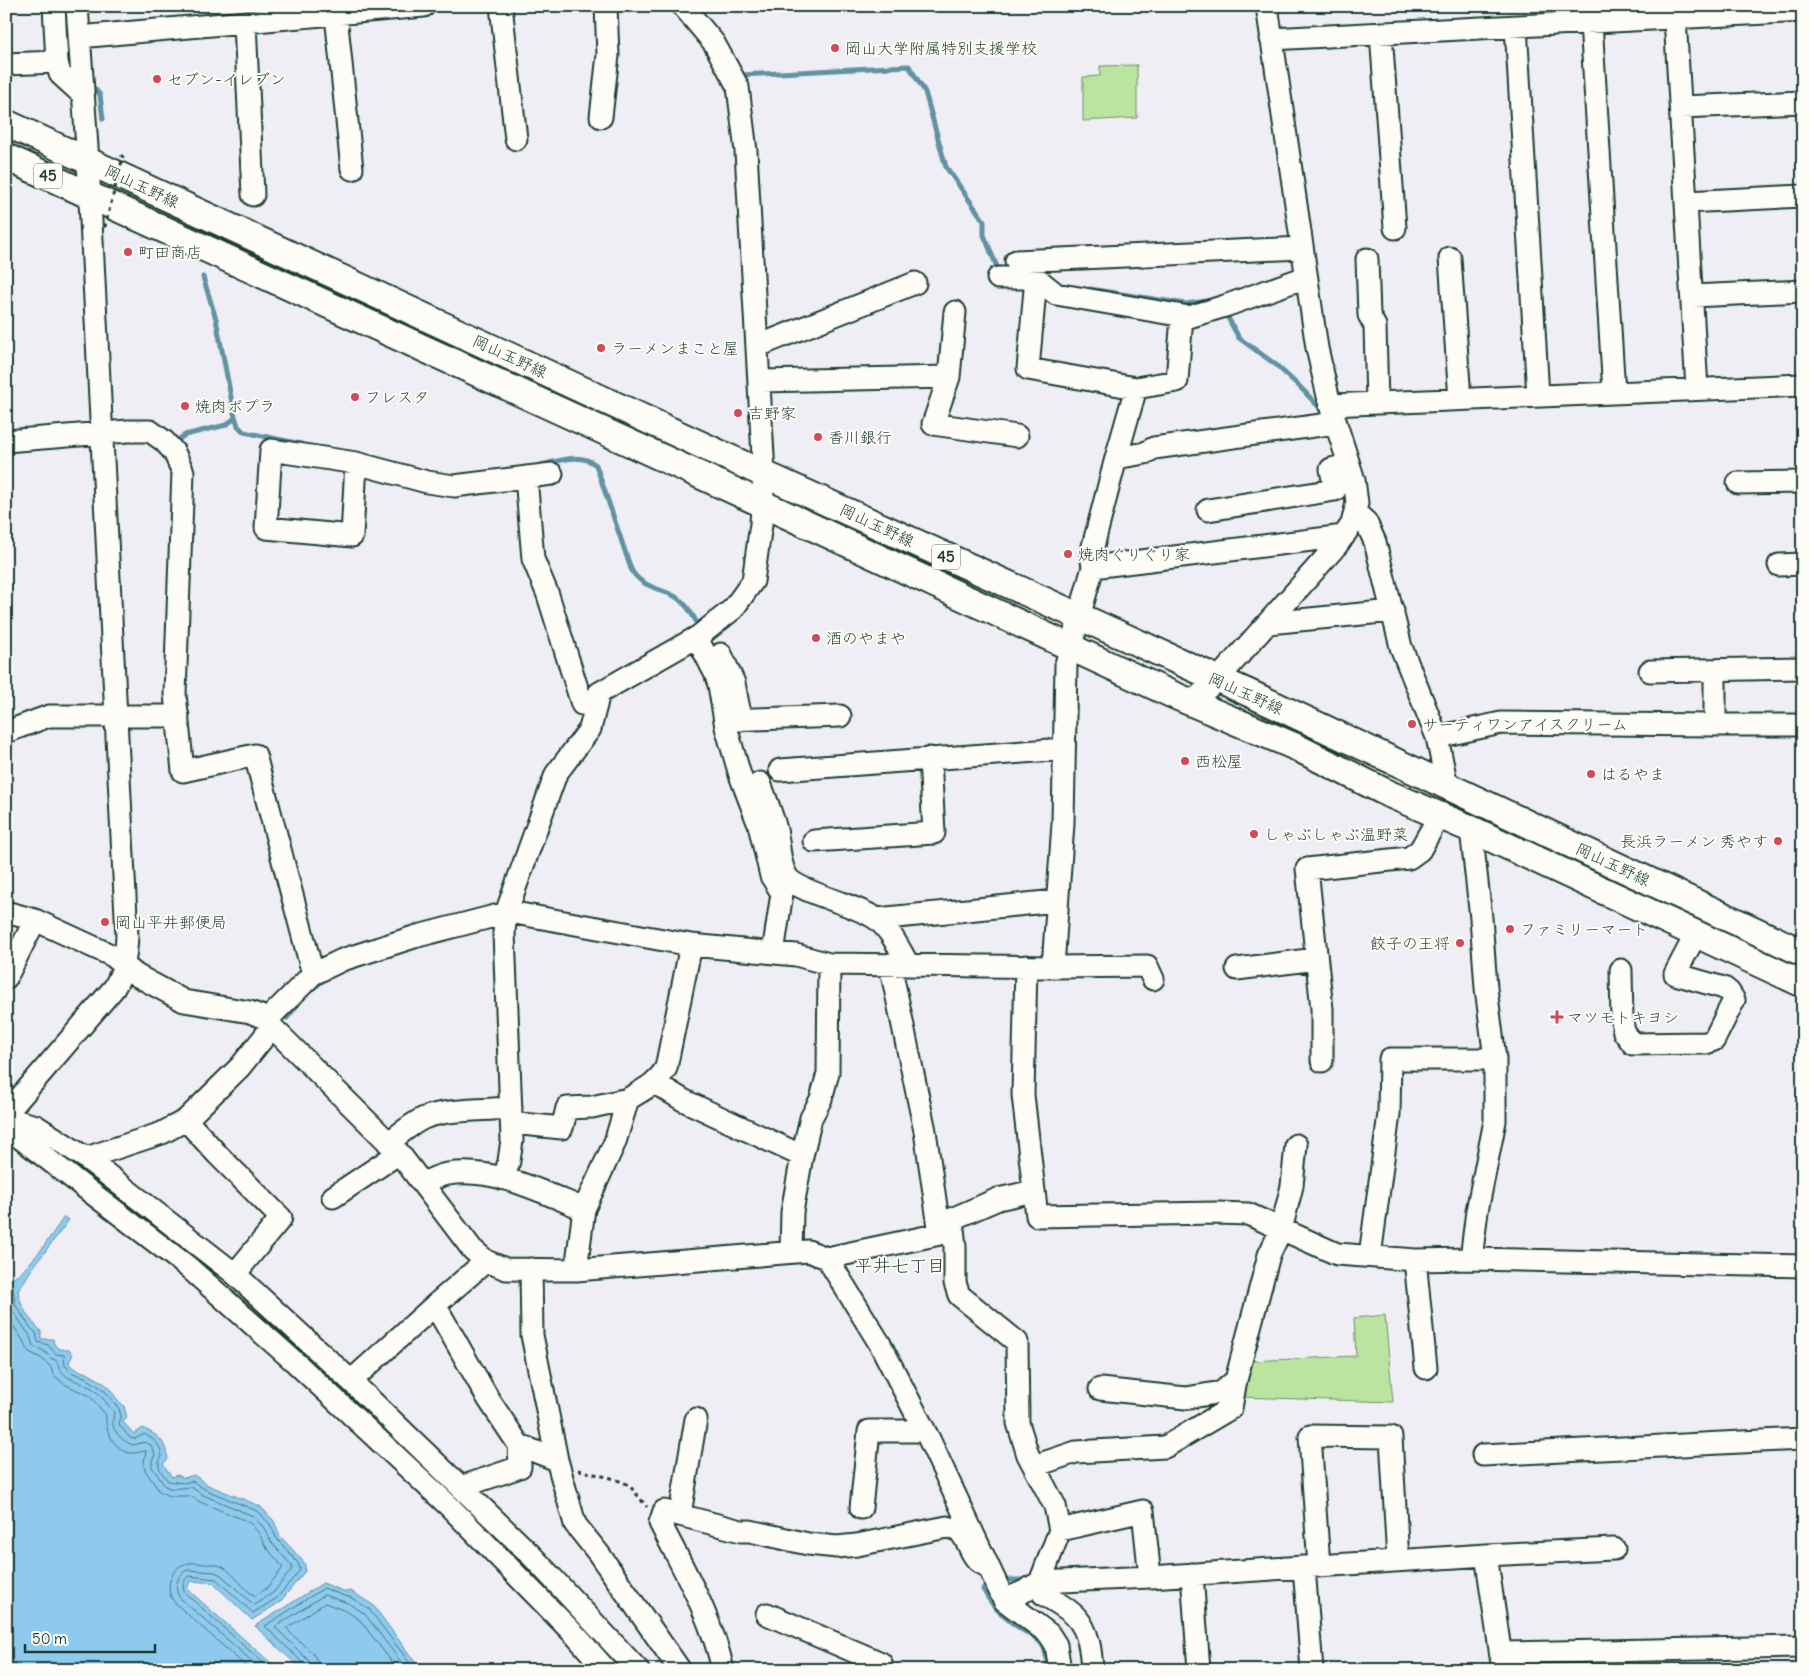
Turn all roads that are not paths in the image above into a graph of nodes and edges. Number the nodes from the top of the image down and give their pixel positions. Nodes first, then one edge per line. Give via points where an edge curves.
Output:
1 (54, 6) edge
2 (77, 6) edge
3 (424, 6) edge
4 (501, 6) edge
5 (606, 6) edge
6 (683, 6) edge
7 (1266, 6) edge
8 (1803, 11) edge
9 (336, 15) junction
10 (1675, 18) junction
11 (1591, 22) junction
12 (245, 23) junction
13 (1516, 26) junction
14 (1381, 33) junction
15 (79, 37) junction
16 (1271, 39) junction
17 (58, 62) junction
18 (6, 64) edge
19 (83, 94) junction
20 (1803, 102) edge
21 (1681, 108) junction
22 (601, 117) dead end
23 (6, 123) edge
24 (516, 139) dead end
25 (6, 157) edge
26 (88, 161) junction
27 (352, 169) dead end
28 (89, 195) junction
29 (253, 195) dead end
30 (1803, 196) edge
31 (1686, 202) junction
32 (1395, 228) dead end
33 (1302, 248) junction
34 (1367, 258) dead end
35 (1450, 258) dead end
36 (1016, 261) dead end
37 (998, 278) dead end
38 (1036, 278) junction
39 (1306, 278) junction
40 (915, 284) dead end
41 (1803, 291) edge
42 (1692, 296) junction
43 (955, 312) dead end
44 (1182, 316) junction
45 (758, 346) junction
46 (949, 377) junction
47 (760, 380) junction
48 (1803, 384) edge
49 (1136, 388) junction
50 (1698, 389) junction
51 (1614, 393) junction
52 (1538, 396) junction
53 (1460, 400) junction
54 (1377, 403) junction
55 (1330, 417) junction
56 (102, 433) junction
57 (1018, 436) dead end
58 (6, 441) edge
59 (1116, 458) junction
60 (356, 463) junction
61 (1343, 466) junction
62 (552, 474) dead end
63 (764, 474) junction
64 (526, 477) junction
65 (1803, 482) edge
66 (1738, 483) dead end
67 (763, 504) junction
68 (1208, 510) dead end
69 (1355, 512) junction
70 (1344, 536) junction
71 (1803, 564) edge
72 (1779, 565) dead end
73 (1093, 567) junction
74 (1386, 612) junction
75 (1080, 618) junction
76 (1268, 623) junction
77 (702, 634) junction
78 (1071, 647) junction
79 (1803, 668) edge
80 (1650, 670) dead end
81 (1715, 670) junction
82 (1217, 680) junction
83 (1192, 702) junction
84 (596, 706) junction
85 (116, 716) junction
86 (178, 716) junction
87 (840, 716) dead end
88 (734, 720) junction
89 (1716, 720) junction
90 (1803, 724) edge
91 (6, 732) edge
92 (1437, 737) junction
93 (1064, 749) junction
94 (930, 758) junction
95 (780, 770) dead end
96 (760, 782) dead end
97 (1447, 786) junction
98 (1439, 816) junction
99 (764, 817) junction
100 (1470, 829) junction
101 (814, 841) dead end
102 (1056, 901) junction
103 (6, 912) edge
104 (506, 913) junction
105 (876, 919) junction
106 (35, 920) junction
107 (1696, 934) junction
108 (691, 945) junction
109 (773, 953) junction
110 (1803, 953) edge
111 (1316, 959) junction
112 (829, 964) junction
113 (899, 964) junction
114 (125, 965) junction
115 (1026, 966) junction
116 (1053, 967) junction
117 (1237, 969) dead end
118 (1621, 970) dead end
119 (313, 974) junction
120 (6, 978) edge
121 (1154, 979) dead end
122 (1803, 984) edge
123 (270, 1023) junction
124 (1495, 1059) junction
125 (1322, 1061) dead end
126 (655, 1083) junction
127 (628, 1099) junction
128 (6, 1114) edge
129 (511, 1116) junction
130 (6, 1122) edge
131 (189, 1123) junction
132 (6, 1127) edge
133 (1296, 1145) dead end
134 (394, 1148) junction
135 (802, 1156) junction
136 (86, 1158) junction
137 (504, 1179) junction
138 (422, 1183) junction
139 (1034, 1191) junction
140 (332, 1197) dead end
141 (584, 1209) junction
142 (946, 1227) junction
143 (1281, 1230) junction
144 (791, 1252) junction
145 (1370, 1256) junction
146 (827, 1258) junction
147 (1470, 1259) junction
148 (1414, 1260) junction
149 (486, 1262) junction
150 (1803, 1266) edge
151 (531, 1269) junction
152 (576, 1270) junction
153 (235, 1274) junction
154 (435, 1305) junction
155 (296, 1363) junction
156 (1426, 1368) dead end
157 (348, 1379) junction
158 (1236, 1380) junction
159 (1100, 1389) dead end
160 (696, 1418) dead end
161 (925, 1431) junction
162 (1803, 1439) edge
163 (519, 1445) junction
164 (1483, 1455) dead end
165 (557, 1463) junction
166 (1034, 1466) junction
167 (461, 1487) junction
168 (861, 1508) dead end
169 (671, 1515) junction
170 (1060, 1530) junction
171 (1614, 1549) dead end
172 (1486, 1555) junction
173 (1398, 1561) junction
174 (988, 1566) junction
175 (1312, 1566) junction
176 (1192, 1574) junction
177 (1150, 1577) junction
178 (1040, 1582) junction
179 (1004, 1600) junction
180 (767, 1614) dead end
181 (1803, 1647) edge
182 (1502, 1661) edge
183 (606, 1670) edge
184 (638, 1670) edge
185 (680, 1670) edge
186 (723, 1670) edge
187 (879, 1670) edge
188 (1060, 1670) edge
189 (1092, 1670) edge
190 (1199, 1670) edge
191 (1312, 1670) edge

1 - 17 street
2 - 15 street
3 - 9 street
4 - 24 street
5 - 22 street via 608,55
6 - 45 street via 714,43 738,87 746,151
7 - 16 street
8 - 10 street
9 - 12 street
9 - 27 street
10 - 11 street
10 - 21 street
11 - 13 street
11 - 51 street
12 - 15 street
12 - 29 street
13 - 14 street
13 - 52 street
14 - 16 street
14 - 32 street
15 - 19 street
16 - 33 street
17 - 18 street
17 - 19 street via 63,78
19 - 26 street
20 - 21 street
21 - 31 street
23 - 26 main road, 岡山玉野線 / 45
25 - 28 main road, 岡山玉野線 / 45
26 - 28 street
26 - 63 main road, 岡山玉野線 / 45
28 - 56 street
28 - 67 main road, 岡山玉野線 / 45
30 - 31 street
31 - 42 street
33 - 36 street
33 - 39 street
34 - 54 street via 1369,315 1375,326
35 - 53 street
37 - 38 street
38 - 44 street via 1056,294
38 - 49 street via 1028,369
39 - 44 street via 1222,307 1189,317
39 - 55 street
40 - 45 street
41 - 42 street
42 - 50 street
43 - 46 street
44 - 49 street via 1176,381
45 - 47 street
46 - 47 street
46 - 57 street via 934,424
47 - 63 street
48 - 50 street
49 - 59 street
50 - 51 street
51 - 52 street
52 - 53 street
53 - 54 street
54 - 55 street
55 - 59 street via 1154,448 1145,454
55 - 61 street
56 - 58 street
56 - 85 street
56 - 86 street via 150,431 174,452 183,472
59 - 73 street via 1091,554
60 - 60 street via 352,536 266,528 271,450
60 - 64 street via 454,486
61 - 68 street via 1330,469 1335,490
61 - 69 street via 1354,480
62 - 64 street
63 - 67 street
63 - 75 main road, 岡山玉野線 / 45
64 - 84 street via 533,559 548,595 582,704
65 - 66 street
67 - 77 street via 753,581 733,608
67 - 78 main road, 岡山玉野線 / 45
69 - 70 street
69 - 74 street via 1366,522 1375,542
70 - 73 street
70 - 76 street
71 - 72 street
73 - 75 street
74 - 76 street
74 - 92 street
75 - 78 street
75 - 82 main road, 岡山玉野線 / 45
76 - 82 street
77 - 84 street via 599,693
77 - 88 street
78 - 83 main road, 岡山玉野線 / 45
78 - 93 street via 1066,664
79 - 81 street
80 - 81 street
81 - 89 street
82 - 83 street
82 - 97 main road, 岡山玉野線 / 45
83 - 98 main road, 岡山玉野線 / 45 via 1296,747
84 - 104 street via 590,729 556,774
85 - 86 street
85 - 91 street via 49,716
85 - 114 street via 127,936
86 - 119 street via 183,771 255,755
87 - 88 street
88 - 99 street via 740,775
89 - 90 street
89 - 92 street via 1501,722
92 - 97 street
93 - 94 street
93 - 102 street via 1063,823
94 - 95 street
94 - 101 street via 934,833
96 - 99 street
97 - 110 main road, 岡山玉野線 / 45
98 - 100 main road, 岡山玉野線 / 45
98 - 111 street via 1420,850 1409,858 1307,869
99 - 105 street via 775,828 789,879 798,886
99 - 109 street via 771,876 782,893
100 - 107 main road, 岡山玉野線 / 45
100 - 124 street
102 - 105 street
102 - 116 street
103 - 106 street
104 - 108 street
104 - 119 street via 414,937 342,960
104 - 129 street
105 - 113 street via 888,930
106 - 114 street via 113,956
106 - 120 street
107 - 118 street via 1675,974 1730,992 1734,1000 1714,1040 1706,1043 1633,1044 1623,1026
107 - 122 main road, 岡山玉野線 / 45
108 - 109 street
108 - 126 street via 666,1068
109 - 112 street
111 - 117 street
111 - 125 street via 1322,1009
112 - 113 street
112 - 135 street via 828,1073 822,1099 811,1118
113 - 115 street
113 - 142 street via 925,1131
114 - 123 street via 136,975 184,1001 250,1012
114 - 128 street via 114,988
115 - 116 street
115 - 139 street via 1023,1095
116 - 121 street via 1147,966
119 - 123 street
123 - 131 street via 240,1066
123 - 134 street
124 - 145 street via 1390,1059 1389,1114
124 - 147 street via 1495,1121
126 - 127 street
126 - 135 street via 683,1100
127 - 129 street via 592,1107 567,1108 562,1128
127 - 141 street via 614,1142
129 - 134 street via 440,1114 425,1118 412,1124
129 - 137 street via 509,1161
130 - 136 street via 36,1126
131 - 136 street
131 - 153 street via 281,1218
132 - 155 street via 188,1267
133 - 143 street via 1292,1186
134 - 138 street
134 - 140 street
135 - 144 street via 792,1212
136 - 153 street
137 - 138 street via 465,1172 445,1174
137 - 141 street
138 - 149 street
139 - 142 street via 998,1199
139 - 143 street via 1037,1216 1248,1214
141 - 152 street
142 - 146 street
142 - 166 street via 955,1247 955,1283 959,1295 1017,1342 1018,1423
143 - 145 street via 1337,1254
143 - 158 street via 1269,1256
144 - 146 street via 808,1251
144 - 152 street
145 - 148 street
146 - 161 street via 880,1344
147 - 148 street
147 - 150 street
148 - 156 street
149 - 151 street via 506,1269
149 - 154 street
151 - 152 street
151 - 165 street via 532,1335
153 - 157 street
154 - 157 street
154 - 163 street via 489,1400
155 - 157 street via 303,1358
155 - 183 street via 449,1506
157 - 167 street
158 - 159 street via 1222,1392 1186,1398
158 - 166 street via 1231,1408 1165,1447 1076,1452
160 - 169 street
161 - 168 street via 869,1431
161 - 174 street
162 - 164 street
163 - 165 street
163 - 167 street via 520,1467
165 - 185 street via 575,1524
166 - 170 street via 1055,1506
167 - 184 street via 530,1554
169 - 174 street via 808,1544 837,1547 947,1527 959,1531 981,1564
169 - 186 street via 660,1523 703,1609
170 - 177 street via 1143,1511
170 - 178 street
171 - 172 street
172 - 173 street
172 - 182 street
173 - 175 street
173 - 175 street via 1391,1437 1310,1436
174 - 179 street
175 - 176 street
175 - 191 street
176 - 177 street
176 - 190 street
177 - 178 street
178 - 179 street
178 - 189 street via 1043,1594 1076,1617 1085,1631
179 - 188 street via 1049,1634 1056,1645
180 - 187 street via 881,1663
181 - 182 street

